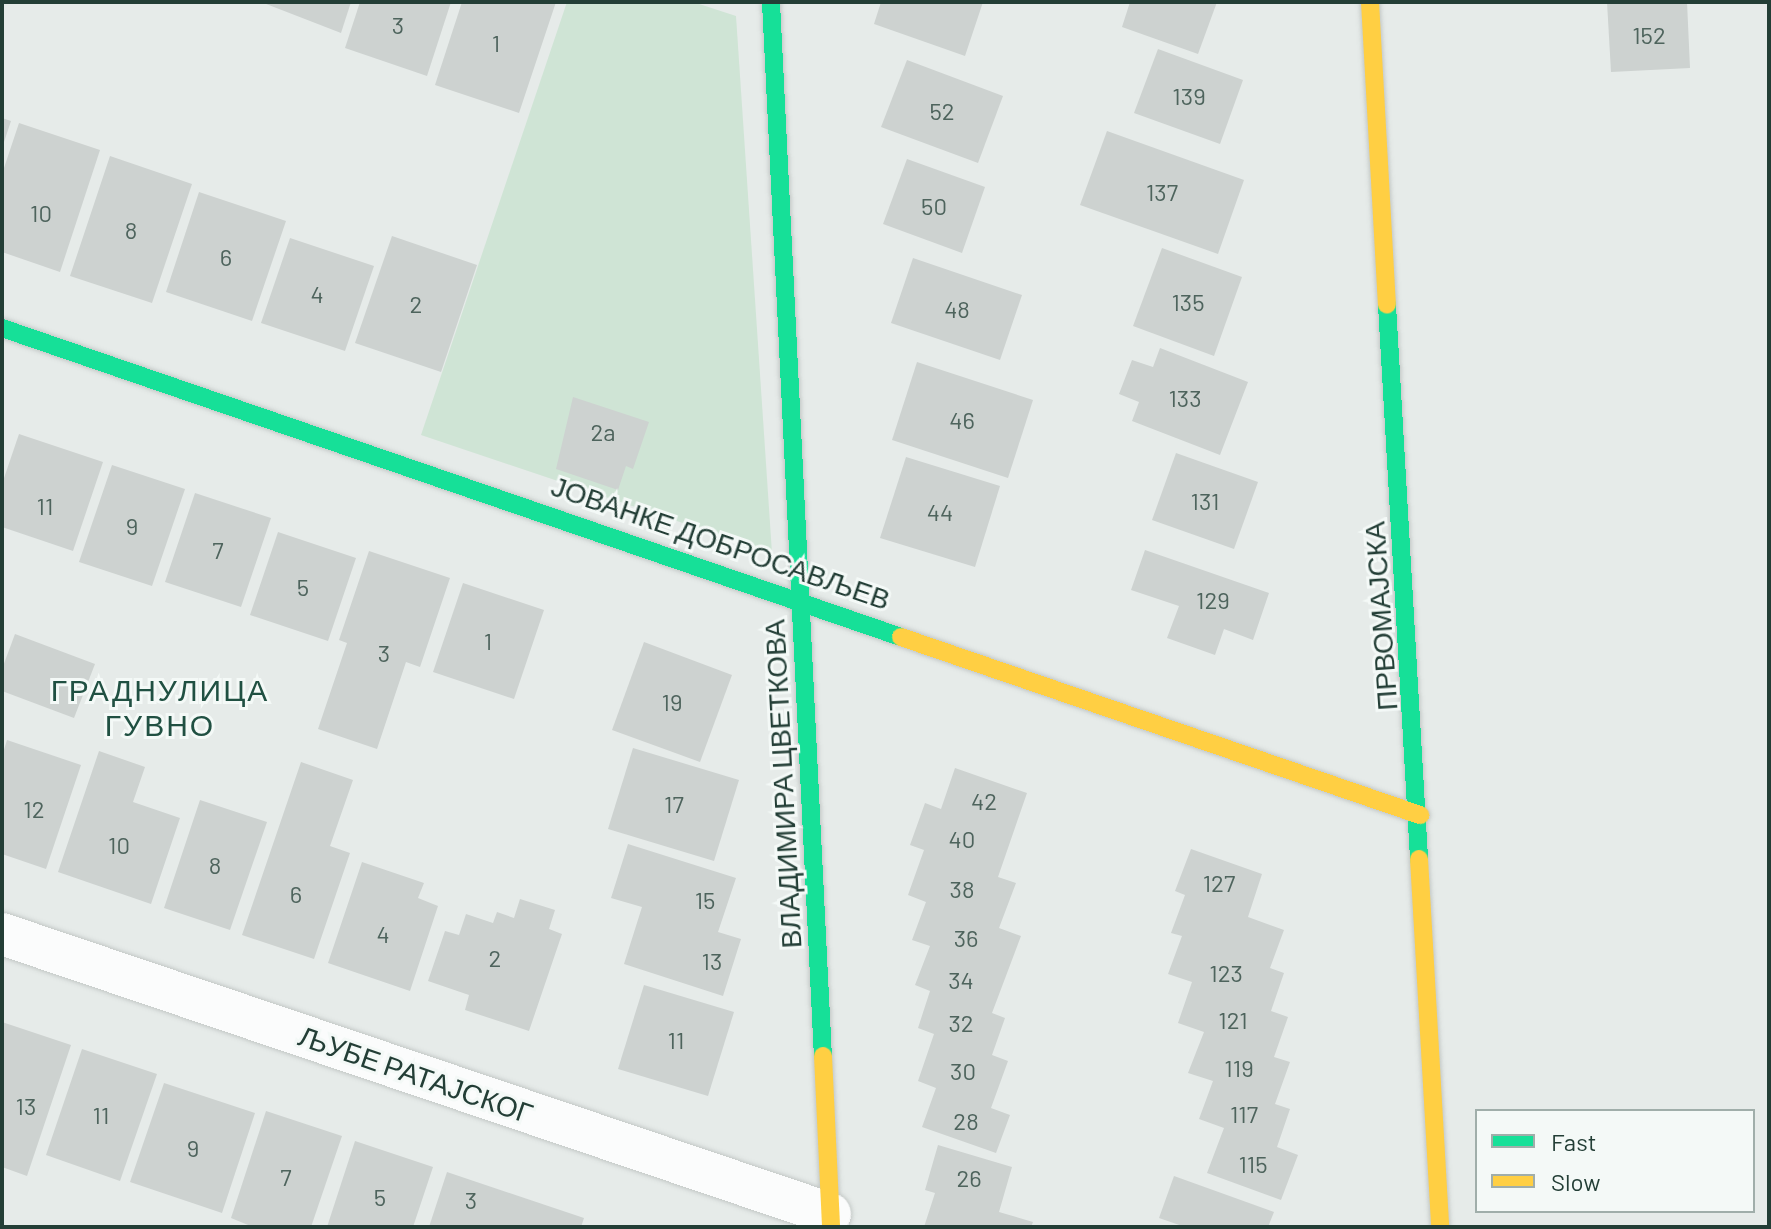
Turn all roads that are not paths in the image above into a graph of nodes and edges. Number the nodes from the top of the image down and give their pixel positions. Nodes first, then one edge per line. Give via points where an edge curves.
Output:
1 (771, 2) edge
2 (1370, 2) edge
3 (2, 328) edge
4 (801, 599) junction
5 (1420, 815) junction
6 (2, 934) edge
7 (831, 1220) edge
8 (1440, 1227) edge

1 - 4 street, ВЛАДИМИРА ЦВЕТКОВА
2 - 5 street, ПРВОМАЈСКА
3 - 4 street, ЈОВАНКЕ ДОБРОСАВЉЕВ
4 - 5 street, ЈОВАНКЕ ДОБРОСАВЉЕВ
4 - 7 street, ВЛАДИМИРА ЦВЕТКОВА
5 - 8 street, ПРВОМАЈСКА
6 - 7 street, ЉУБЕ РАТАЈСКОГ

